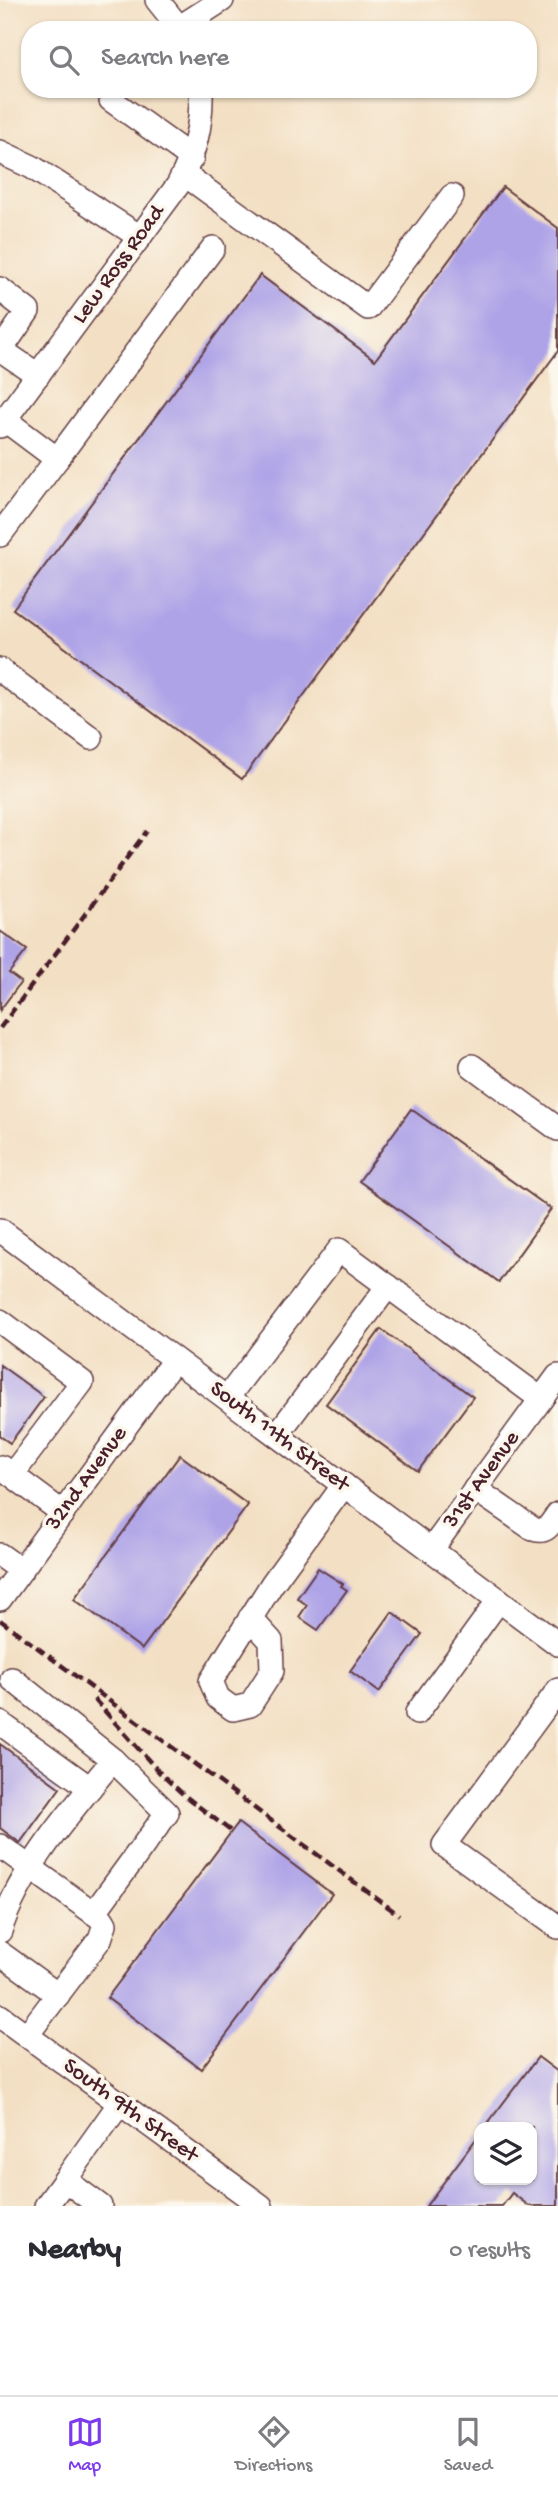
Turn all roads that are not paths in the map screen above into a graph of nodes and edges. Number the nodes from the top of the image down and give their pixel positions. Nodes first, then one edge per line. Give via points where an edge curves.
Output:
1 (222, 0) edge
2 (169, 20) edge
3 (111, 98) edge
4 (201, 98) edge
5 (0, 152) edge
6 (188, 166) junction
7 (452, 196) dead end
8 (139, 237) junction
9 (213, 248) dead end
10 (0, 289) edge
11 (1, 350) edge
12 (38, 375) junction
13 (2, 423) edge
14 (57, 459) junction
15 (0, 535) edge
16 (0, 670) edge
17 (91, 738) dead end
18 (472, 1066) dead end
19 (558, 1129) edge
20 (0, 1230) edge
21 (388, 1286) junction
22 (0, 1321) edge
23 (174, 1360) junction
24 (558, 1376) edge
25 (227, 1398) junction
26 (541, 1399) junction
27 (277, 1435) junction
28 (6, 1471) edge
29 (344, 1485) junction
30 (475, 1489) junction
31 (62, 1513) junction
32 (558, 1514) edge
33 (430, 1550) junction
34 (0, 1555) edge
35 (21, 1570) junction
36 (0, 1599) edge
37 (499, 1600) junction
38 (250, 1618) dead end
39 (558, 1644) edge
40 (12, 1679) dead end
41 (558, 1690) edge
42 (417, 1713) dead end
43 (0, 1723) edge
44 (113, 1760) junction
45 (90, 1788) junction
46 (0, 1846) edge
47 (30, 1868) junction
48 (94, 1913) junction
49 (558, 1927) edge
50 (0, 1931) edge
51 (0, 1953) edge
52 (58, 1995) junction
53 (0, 2016) edge
54 (27, 2035) junction
55 (120, 2104) junction
56 (65, 2180) junction
57 (229, 2197) edge
58 (46, 2206) edge
59 (100, 2206) edge
60 (261, 2206) edge

1 - 2 street
3 - 6 street
4 - 6 street, Lew Ross Road via 201,118
5 - 8 street via 32,167
6 - 7 street via 368,307
6 - 8 street, Lew Ross Road
8 - 12 street, Lew Ross Road
9 - 14 street
10 - 11 street via 28,311
11 - 12 street
12 - 13 street, Lew Ross Road
13 - 14 street
14 - 15 street
16 - 17 street
18 - 19 street
20 - 23 street, South 11th Street
21 - 25 street via 339,1250
21 - 26 street
21 - 27 street
22 - 28 street via 82,1382
23 - 25 street, South 11th Street
23 - 31 street, 32nd Avenue
24 - 26 street, 31st Avenue
25 - 27 street, South 11th Street
26 - 30 street, 31st Avenue
27 - 29 street, South 11th Street
28 - 31 street
29 - 33 street, South 11th Street
29 - 38 street
30 - 32 street via 541,1532
30 - 33 street, 31st Avenue
31 - 35 street, 32nd Avenue
33 - 37 street, South 11th Street
34 - 35 street
35 - 36 street, 32nd Avenue
37 - 39 street, South 11th Street
37 - 42 street
40 - 44 street
41 - 49 street via 444,1845
43 - 45 street
44 - 45 street
44 - 48 street via 167,1813
45 - 47 street
46 - 47 street
47 - 48 street
47 - 50 street
48 - 52 street via 103,1919 104,1930
51 - 52 street
52 - 54 street
53 - 54 street, South 9th Street
54 - 55 street, South 9th Street
55 - 56 street
55 - 57 street, South 9th Street
56 - 58 street
56 - 59 street
57 - 60 street, South 9th Street

